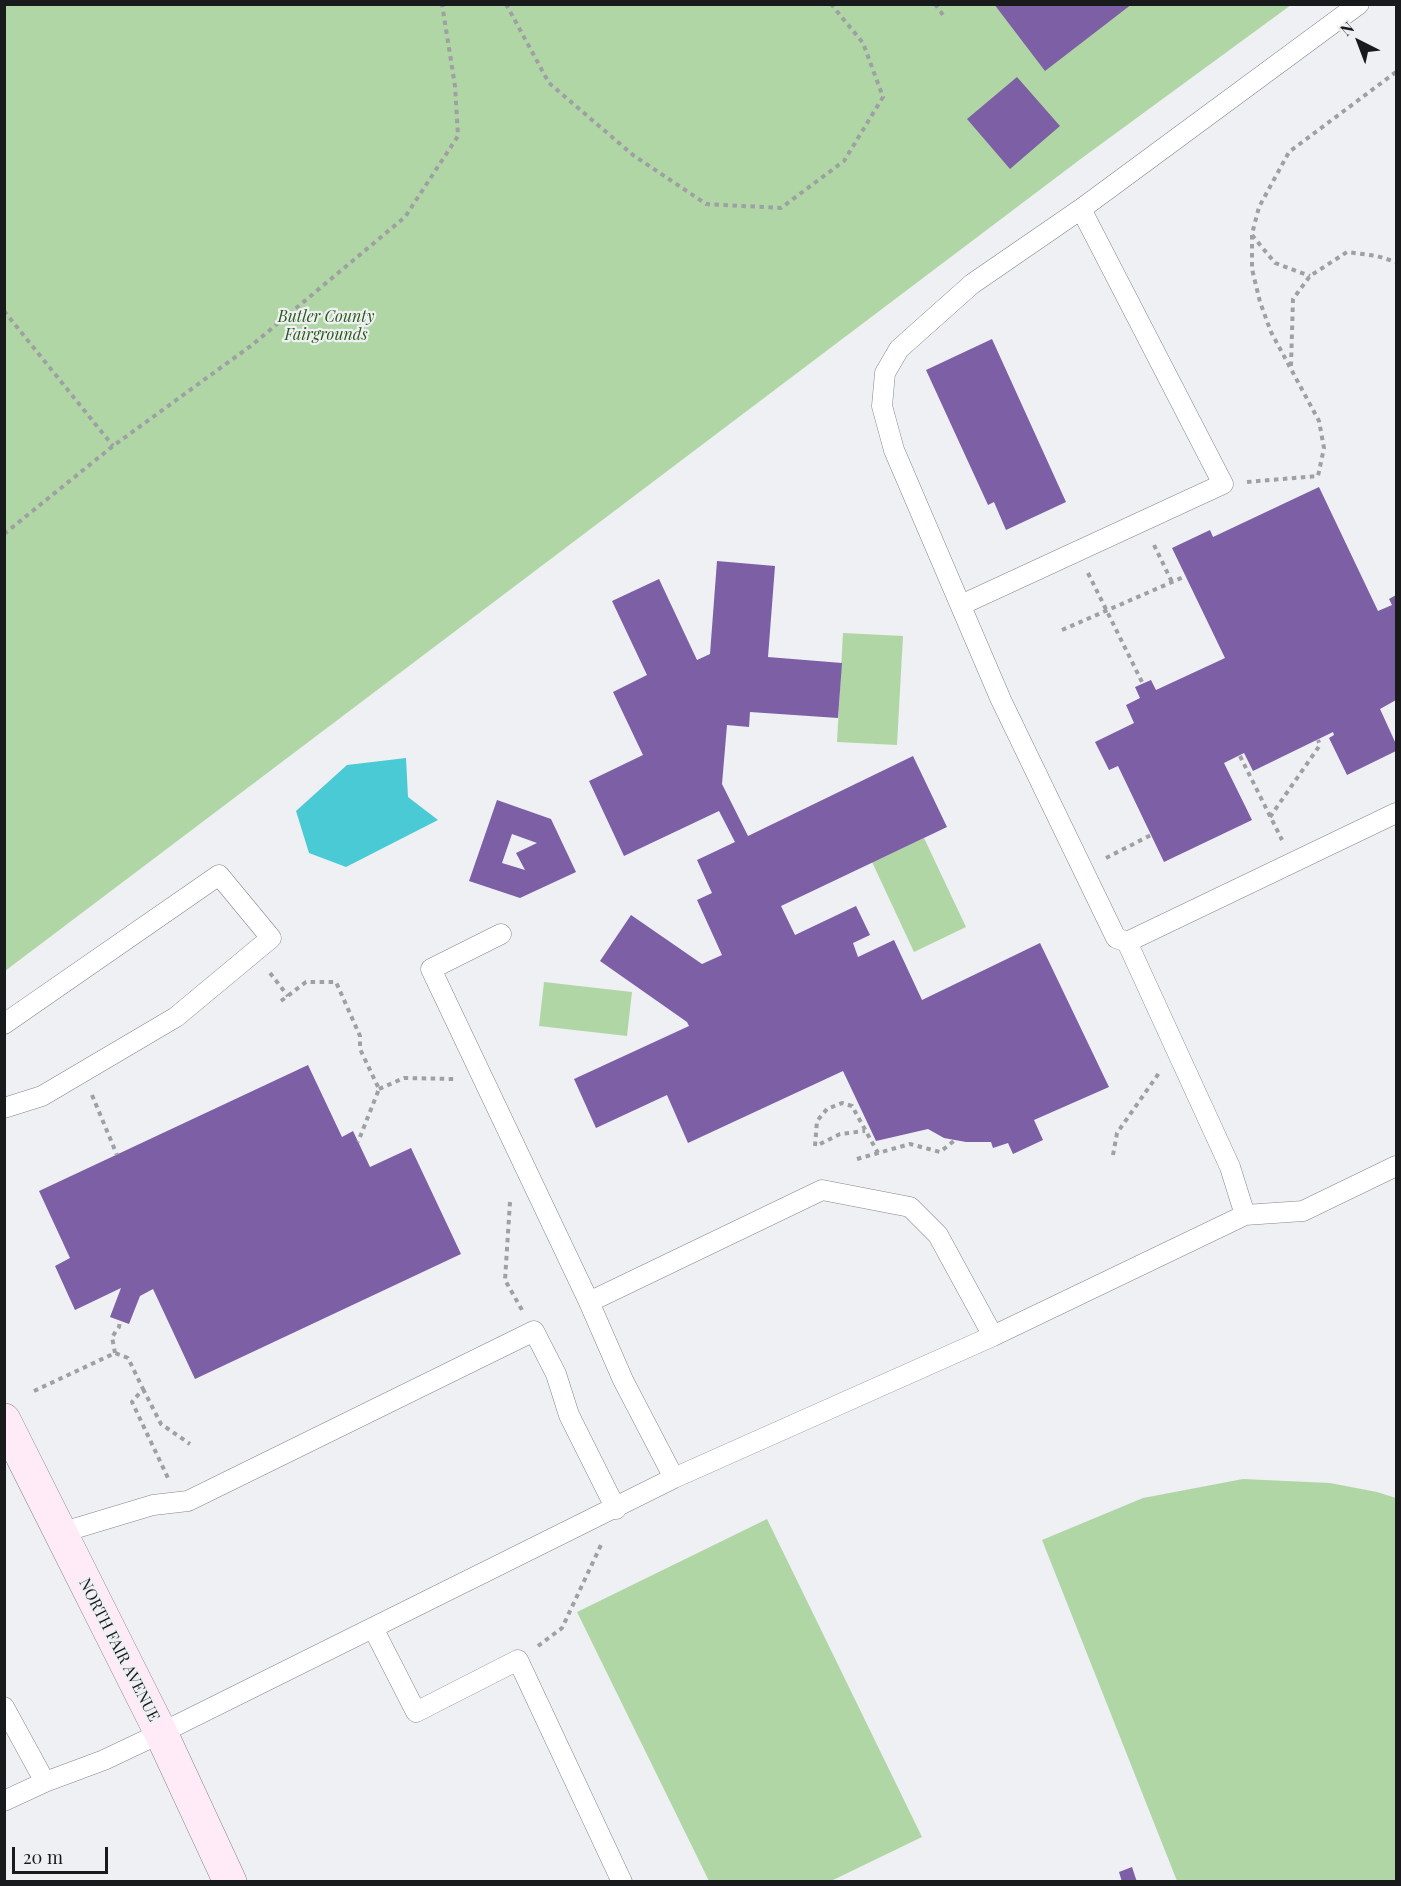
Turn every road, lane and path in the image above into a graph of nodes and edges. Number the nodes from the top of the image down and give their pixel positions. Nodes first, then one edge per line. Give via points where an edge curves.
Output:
1 (442, 4) edge
2 (507, 4) edge
3 (831, 4) edge
4 (935, 4) edge
5 (1359, 4) edge
6 (943, 15) dead end
7 (1396, 72) edge
8 (1081, 209) junction
9 (1252, 234) junction
10 (1396, 262) edge
11 (1310, 276) junction
12 (4, 310) edge
13 (1291, 366) junction
14 (113, 446) junction
15 (1223, 484) junction
16 (1143, 521) junction
17 (4, 534) edge
18 (1078, 551) junction
19 (1186, 576) dead end
20 (1172, 582) junction
21 (961, 605) junction
22 (1107, 610) junction
23 (1062, 630) dead end
24 (1143, 684) dead end
25 (1318, 740) dead end
26 (1240, 756) dead end
27 (1396, 813) edge
28 (1270, 817) junction
29 (1151, 835) dead end
30 (1282, 840) dead end
31 (1105, 858) dead end
32 (501, 934) dead end
33 (1127, 942) junction
34 (281, 1001) dead end
35 (4, 1024) edge
36 (1162, 1068) dead end
37 (82, 1073) junction
38 (482, 1076) junction
39 (379, 1089) junction
40 (4, 1108) edge
41 (865, 1131) junction
42 (955, 1140) dead end
43 (358, 1142) dead end
44 (878, 1153) junction
45 (117, 1155) dead end
46 (1113, 1155) dead end
47 (857, 1159) dead end
48 (1396, 1166) edge
49 (511, 1197) dead end
50 (1245, 1215) junction
51 (590, 1302) junction
52 (120, 1321) dead end
53 (534, 1331) junction
54 (993, 1336) junction
55 (116, 1353) junction
56 (143, 1389) junction
57 (34, 1391) dead end
58 (4, 1420) edge
59 (190, 1444) dead end
60 (674, 1478) junction
61 (188, 1501) junction
62 (615, 1509) junction
63 (60, 1533) junction
64 (373, 1628) junction
65 (518, 1660) junction
66 (4, 1707) edge
67 (161, 1733) junction
68 (45, 1782) junction
69 (4, 1801) edge
70 (230, 1881) edge
71 (622, 1881) edge

1 - 14 path via 455,86 458,136 405,217 252,345
2 - 3 path via 549,83 633,155 706,204 781,208 844,161 883,97 863,43
4 - 6 path
5 - 8 lane
7 - 9 path via 1289,152 1259,207
8 - 15 lane
8 - 21 lane via 972,284 899,349 885,373 882,406 894,450
9 - 11 path via 1275,263
9 - 13 path via 1252,268 1260,302 1271,332
10 - 11 path via 1347,252
11 - 13 path via 1293,299
12 - 14 path
13 - 15 path via 1319,421 1324,447 1318,476
14 - 17 path
15 - 16 lane
16 - 18 lane
16 - 20 path
18 - 21 lane
18 - 22 path
19 - 20 path
20 - 22 path
21 - 33 lane via 1001,700 1116,938
22 - 23 path
22 - 24 path
25 - 28 path via 1320,745
26 - 28 path
27 - 33 lane
28 - 30 path
29 - 31 path
32 - 38 lane via 431,969
33 - 50 lane via 1230,1167
34 - 39 path via 306,982 336,982
35 - 37 lane via 219,875 271,938 176,1017
36 - 46 path via 1117,1133
37 - 40 lane via 42,1096
37 - 45 path
38 - 39 path via 404,1078
38 - 51 lane
39 - 43 path
41 - 41 path via 852,1106 842,1103 827,1109 817,1121 817,1145 840,1134
41 - 44 path
42 - 44 path via 940,1152 910,1144
44 - 47 path
48 - 50 lane via 1303,1211
49 - 53 path via 505,1280
50 - 54 lane
51 - 54 lane via 822,1190 910,1208 938,1235
51 - 60 lane
52 - 55 path via 112,1337
53 - 61 lane
53 - 62 lane via 556,1374 568,1415
54 - 60 lane
55 - 56 path via 128,1358
55 - 57 path
56 - 59 path via 161,1424
56 - 61 path via 132,1402 171,1485
58 - 63 street, NORTH FAIR AVENUE
60 - 62 lane
61 - 63 lane via 153,1505
62 - 64 lane
62 - 65 path via 562,1628
63 - 67 street, NORTH FAIR AVENUE
64 - 65 lane via 416,1712
64 - 67 lane
65 - 71 lane
66 - 68 lane
67 - 68 lane
67 - 70 street, NORTH FAIR AVENUE
68 - 69 lane

